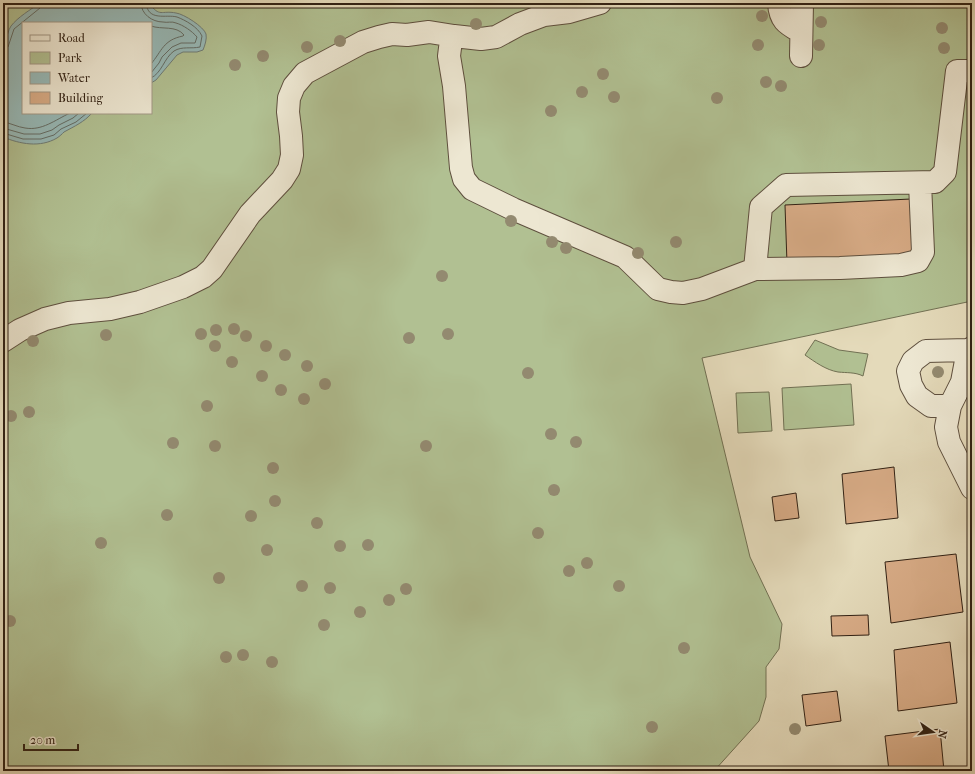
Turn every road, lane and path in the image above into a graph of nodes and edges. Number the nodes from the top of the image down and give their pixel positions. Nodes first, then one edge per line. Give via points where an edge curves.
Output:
1 (600, 3) edge
2 (779, 3) edge
3 (802, 3) edge
4 (801, 32) junction
5 (454, 36) junction
6 (801, 56) dead end
7 (972, 71) edge
8 (920, 182) junction
9 (755, 269) junction
10 (3, 341) edge
11 (970, 349) edge
12 (950, 406) junction
13 (972, 488) edge

1 - 5 street via 569,12 544,15 496,37 481,39
2 - 4 street via 783,20
3 - 4 street
4 - 6 street
5 - 9 street via 451,40 450,56 461,168 464,179 472,189 625,257 658,289 683,293 702,289
5 - 10 street via 429,32 379,37 364,42 305,73 294,86 289,98 292,155 289,169 250,214 212,269 203,277 184,287 140,302 45,319
7 - 8 street via 957,71 945,172 935,182
8 - 9 street via 786,185 761,207
8 - 9 street via 923,252 918,261 901,265 848,268
11 - 12 street via 962,382
11 - 12 street via 926,351 913,361 908,371 917,396 931,406
12 - 13 street via 946,427 949,442

